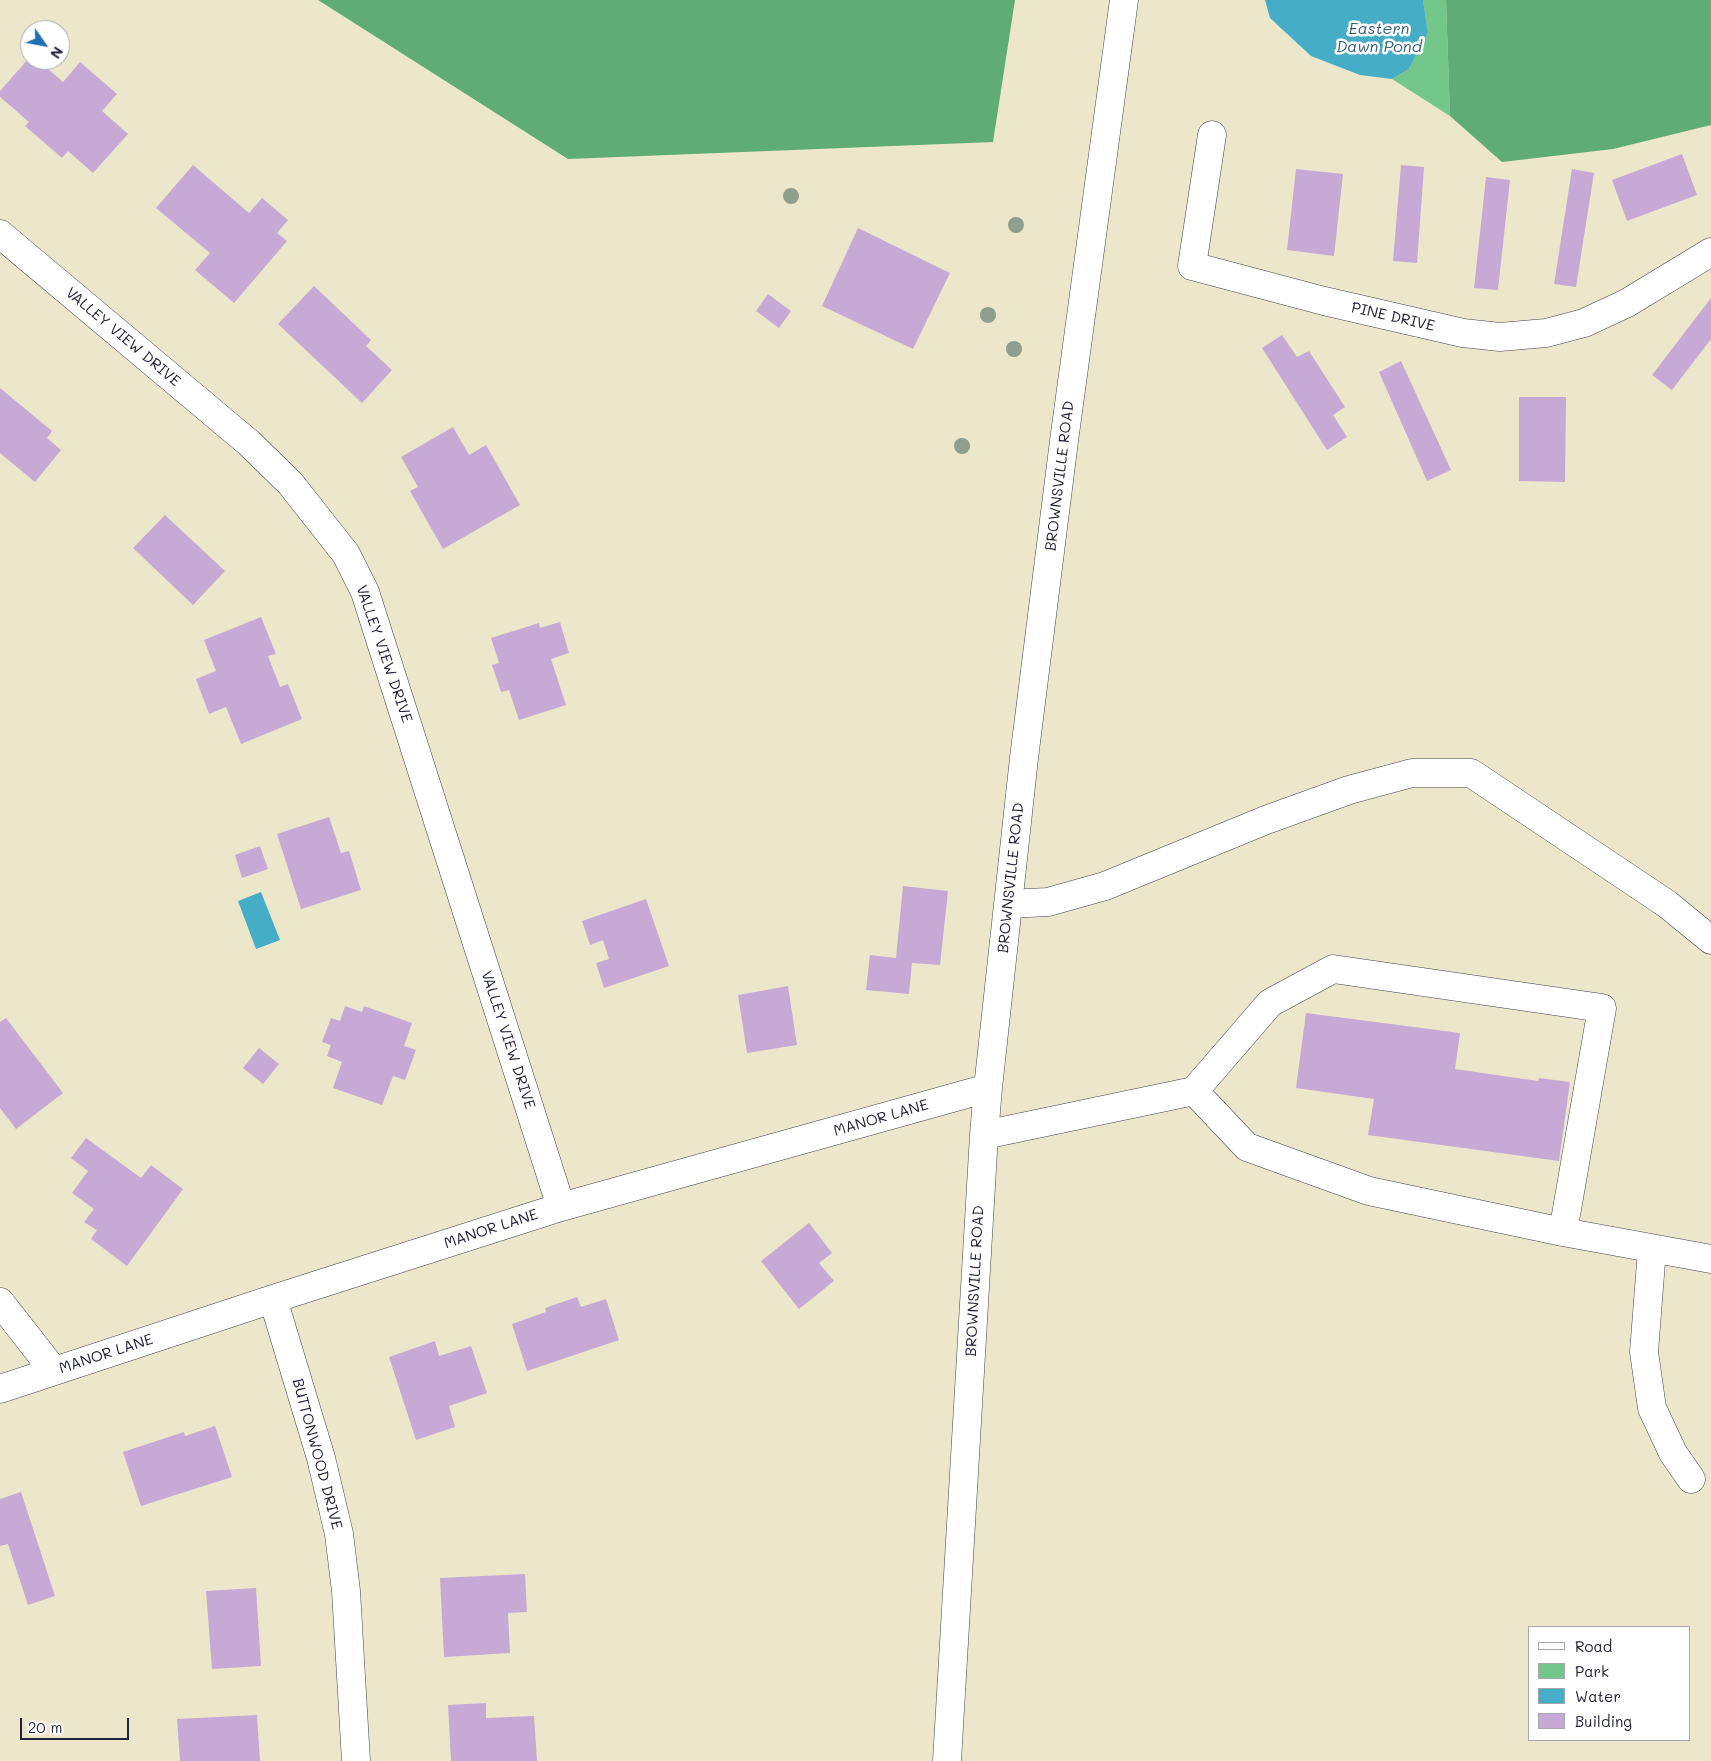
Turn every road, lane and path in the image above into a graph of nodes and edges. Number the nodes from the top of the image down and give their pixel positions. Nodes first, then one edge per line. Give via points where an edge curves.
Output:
1 (1124, 0) edge
2 (1212, 135) dead end
3 (0, 234) edge
4 (1711, 252) edge
5 (1008, 904) junction
6 (1711, 940) edge
7 (988, 1088) junction
8 (1194, 1091) junction
9 (984, 1136) junction
10 (562, 1207) junction
11 (1563, 1232) junction
12 (1652, 1249) junction
13 (1711, 1259) edge
14 (273, 1299) junction
15 (0, 1302) edge
16 (54, 1371) junction
17 (0, 1389) edge
18 (1691, 1479) dead end
19 (356, 1761) edge
20 (947, 1761) edge

1 - 5 street, BROWNSVILLE ROAD via 1064,441
2 - 4 street, PINE DRIVE via 1192,266 1324,301 1464,333 1500,337 1546,333 1584,323 1627,302
3 - 10 street, VALLEY VIEW DRIVE via 249,443 290,483 346,554 365,592
5 - 6 street via 1048,902 1105,886 1349,790 1412,773 1471,773 1667,904
5 - 7 street, BROWNSVILLE ROAD
7 - 9 street, BROWNSVILLE ROAD
7 - 10 street, MANOR LANE
8 - 9 street
8 - 11 street via 1248,1147 1369,1191
8 - 11 street via 1270,1003 1333,969 1602,1008
9 - 20 street, BROWNSVILLE ROAD
10 - 14 street, MANOR LANE
11 - 12 street
12 - 13 street
12 - 18 street via 1644,1352 1652,1408 1673,1453
14 - 16 street, MANOR LANE
14 - 19 street, BUTTONWOOD DRIVE via 321,1458 339,1534 346,1591
15 - 16 street
16 - 17 street, MANOR LANE

